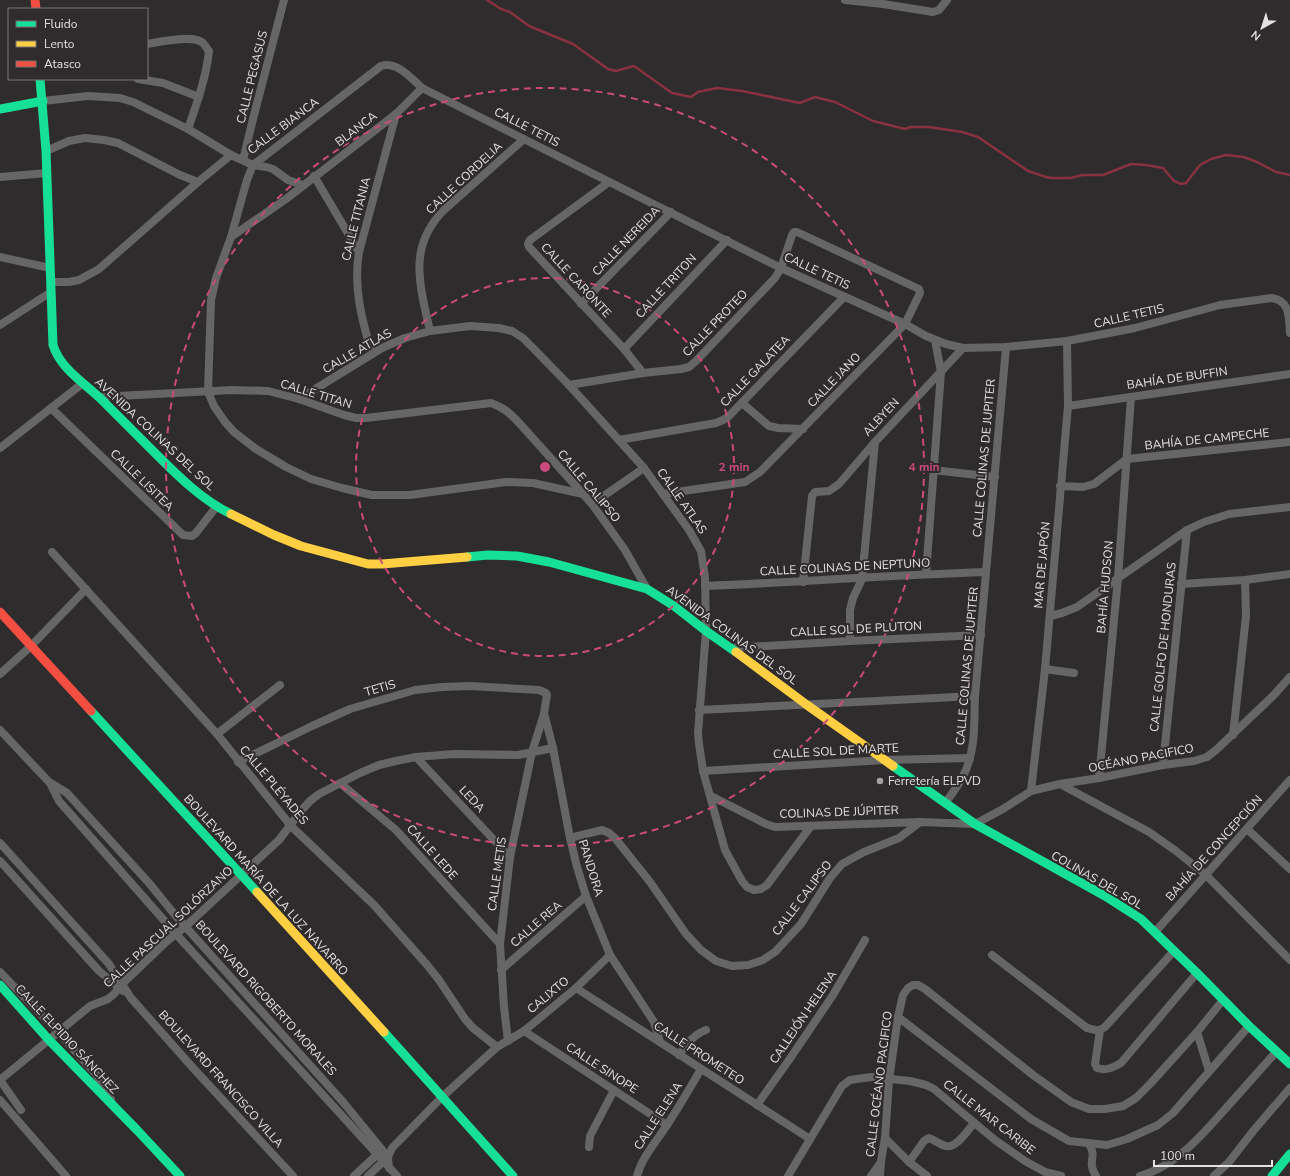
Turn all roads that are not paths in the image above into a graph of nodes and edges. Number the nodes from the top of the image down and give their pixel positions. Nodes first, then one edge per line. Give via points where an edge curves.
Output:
1 (284, 0) edge
2 (845, 0) edge
3 (947, 0) edge
4 (882, 2) edge
5 (148, 44) edge
6 (386, 64) joint
7 (40, 80) edge
8 (144, 80) edge
9 (422, 88) junction
10 (199, 97) junction
11 (43, 101) junction
12 (0, 109) edge
13 (396, 114) junction
14 (188, 129) junction
15 (524, 139) junction
16 (46, 151) junction
17 (231, 155) junction
18 (243, 160) junction
19 (253, 165) junction
20 (47, 173) junction
21 (314, 176) junction
22 (0, 177) edge
23 (195, 180) junction
24 (609, 182) junction
25 (302, 185) junction
26 (671, 212) junction
27 (231, 237) junction
28 (727, 240) junction
29 (359, 252) junction
30 (0, 257) edge
31 (50, 268) junction
32 (781, 268) junction
33 (51, 282) junction
34 (920, 291) joint
35 (51, 292) junction
36 (844, 297) junction
37 (581, 304) junction
38 (905, 324) junction
39 (0, 325) edge
40 (430, 331) junction
41 (1290, 333) edge
42 (935, 340) junction
43 (1067, 340) junction
44 (1006, 347) junction
45 (963, 348) junction
46 (624, 349) junction
47 (372, 354) junction
48 (941, 372) junction
49 (643, 373) junction
50 (1290, 374) edge
51 (83, 384) junction
52 (569, 385) junction
53 (208, 392) junction
54 (1131, 396) junction
55 (99, 397) junction
56 (299, 399) junction
57 (742, 402) junction
58 (1068, 406) junction
59 (501, 407) joint
60 (51, 408) junction
61 (803, 429) junction
62 (619, 440) junction
63 (875, 442) junction
64 (1290, 442) edge
65 (0, 448) edge
66 (1127, 459) junction
67 (644, 468) junction
68 (933, 470) junction
69 (995, 477) junction
70 (1060, 486) junction
71 (583, 494) junction
72 (663, 494) junction
73 (592, 504) junction
74 (216, 507) junction
75 (1290, 507) edge
76 (1187, 530) junction
77 (52, 552) dead end
78 (986, 572) junction
79 (926, 574) junction
80 (1290, 574) edge
81 (1118, 578) junction
82 (862, 579) junction
83 (1245, 580) junction
84 (803, 582) junction
85 (1181, 584) junction
86 (705, 586) junction
87 (86, 589) junction
88 (647, 589) junction
89 (0, 612) edge
90 (1050, 616) junction
91 (706, 631) junction
92 (981, 635) junction
93 (850, 641) junction
94 (31, 646) junction
95 (731, 648) junction
96 (1045, 669) junction
97 (1074, 673) dead end
98 (0, 674) edge
99 (1290, 677) edge
100 (280, 685) dead end
101 (540, 690) joint
102 (976, 696) junction
103 (807, 705) junction
104 (699, 710) junction
105 (544, 713) junction
106 (0, 730) edge
107 (216, 734) junction
108 (1232, 735) junction
109 (554, 748) junction
110 (532, 752) junction
111 (416, 758) junction
112 (970, 758) junction
113 (885, 760) junction
114 (238, 762) junction
115 (1164, 766) junction
116 (703, 771) junction
117 (1099, 778) junction
118 (1290, 781) edge
119 (49, 782) junction
120 (340, 783) junction
121 (1060, 784) junction
122 (1031, 791) junction
123 (711, 796) junction
124 (945, 803) junction
125 (920, 822) junction
126 (975, 824) junction
127 (291, 826) junction
128 (811, 826) junction
129 (1246, 829) junction
130 (570, 838) junction
131 (0, 844) edge
132 (510, 857) junction
133 (0, 861) edge
134 (1290, 869) edge
135 (242, 875) junction
136 (1206, 875) junction
137 (586, 896) junction
138 (185, 927) junction
139 (1155, 932) junction
140 (176, 934) junction
141 (865, 940) dead end
142 (500, 944) junction
143 (1174, 951) junction
144 (610, 955) junction
145 (992, 955) dead end
146 (1290, 960) edge
147 (501, 970) junction
148 (0, 972) edge
149 (1197, 973) junction
150 (0, 985) edge
151 (120, 986) junction
152 (576, 988) junction
153 (1223, 1000) junction
154 (898, 1017) junction
155 (1249, 1026) junction
156 (706, 1030) dead end
157 (1100, 1030) junction
158 (524, 1031) junction
159 (58, 1032) junction
160 (1196, 1032) junction
161 (49, 1040) junction
162 (508, 1041) junction
163 (660, 1042) junction
164 (497, 1047) junction
165 (1276, 1052) junction
166 (679, 1055) junction
167 (1290, 1064) edge
168 (701, 1070) junction
169 (1209, 1071) junction
170 (0, 1080) edge
171 (889, 1080) junction
172 (1290, 1088) edge
173 (614, 1090) junction
174 (442, 1097) junction
175 (0, 1100) edge
176 (757, 1105) junction
177 (116, 1109) junction
178 (21, 1110) dead end
179 (974, 1123) junction
180 (667, 1125) junction
181 (810, 1138) junction
182 (885, 1138) junction
183 (1089, 1144) junction
184 (392, 1148) junction
185 (589, 1148) dead end
186 (379, 1153) junction
187 (1290, 1154) edge
188 (881, 1161) junction
189 (387, 1162) junction
190 (909, 1162) junction
191 (66, 1176) edge
192 (180, 1176) edge
193 (293, 1176) edge
194 (354, 1176) edge
195 (368, 1176) edge
196 (397, 1176) edge
197 (513, 1176) edge
198 (637, 1176) edge
199 (788, 1176) edge
200 (871, 1176) edge
201 (880, 1176) edge
202 (927, 1176) edge
203 (1061, 1176) edge
204 (1096, 1176) edge
205 (1140, 1176) edge
206 (1214, 1176) edge
207 (1272, 1176) edge

1 - 18 street, CALLE PEGASUS
2 - 4 street
3 - 4 street via 939,10 933,12
5 - 10 street via 178,39 203,42 209,51
6 - 9 street, CALLE TETIS via 403,71
6 - 19 street, CALLE BIANCA via 380,66
7 - 11 street, AVENIDA COLINAS DEL SOL
8 - 10 street via 163,83
9 - 13 street, BLANCA
9 - 15 street, CALLE TETIS
10 - 14 street
11 - 12 street
11 - 14 street via 88,96 120,98 148,108
11 - 16 street, AVENIDA COLINAS DEL SOL
13 - 21 street, BLANCA
13 - 29 street, CALLE TITANIA
14 - 17 street
15 - 24 street, CALLE TETIS
15 - 40 street, CALLE CORDELIA via 444,210 427,231 422,244 419,277
16 - 20 street, AVENIDA COLINAS DEL SOL
16 - 23 street via 69,141 85,138 104,140 118,143
17 - 18 street, CALLE BIANCA
17 - 23 street, CALLE BIANCA
18 - 19 street, CALLE BIANCA
19 - 25 street via 273,169 288,180
19 - 27 street
20 - 22 street
20 - 31 street, AVENIDA COLINAS DEL SOL
21 - 25 street, BLANCA
21 - 29 street
23 - 33 street, CALLE BIANCA via 99,269 79,280
24 - 26 street, CALLE TETIS
24 - 37 street, CALLE CARONTE via 528,244
25 - 27 street, BLANCA
26 - 28 street, CALLE TETIS
26 - 37 street, CALLE NEREIDA
27 - 53 street via 211,300
28 - 32 street, CALLE TETIS
28 - 46 street, CALLE TRITON
29 - 47 street, CALLE TITANIA via 356,266 358,300
30 - 31 street
31 - 33 street, AVENIDA COLINAS DEL SOL
32 - 34 street, CALLE PROTEO via 792,235 797,232
32 - 36 street, CALLE TETIS
32 - 49 street, CALLE PROTEO via 775,278 689,367
33 - 35 street, AVENIDA COLINAS DEL SOL
34 - 38 street, CALLE JANO
35 - 39 street
35 - 51 street, AVENIDA COLINAS DEL SOL via 53,345 56,354 65,367
36 - 38 street, CALLE TETIS
36 - 57 street, CALLE GALATEA
37 - 46 street, CALLE CARONTE
38 - 42 street, CALLE TETIS
38 - 61 street, CALLE JANO
40 - 47 street, CALLE ATLAS via 401,340
40 - 52 street, CALLE ATLAS via 470,326 512,331 528,343
41 - 43 street, CALLE TETIS via 1288,307 1284,302 1272,298 1220,305 1135,328
42 - 45 street, CALLE TETIS
42 - 48 street
43 - 44 street, CALLE TETIS
43 - 58 street, MAR DE JAPÓN
44 - 45 street, CALLE TETIS
44 - 69 street, CALLE COLINAS DE JUPITER
45 - 48 street, ALBYEN
46 - 49 street, CALLE CARONTE
47 - 56 street, CALLE ATLAS
48 - 63 street, ALBYEN
48 - 68 street
49 - 52 street, CALLE PROTEO
50 - 54 street, BAHÍA DE BUFFIN
51 - 55 street, AVENIDA COLINAS DEL SOL
51 - 60 street
52 - 62 street, CALLE ATLAS
53 - 55 street, CALLE TITAN
53 - 56 street, CALLE TITAN via 268,392
53 - 71 street via 225,422 256,449 311,479 342,488 372,495 410,495 506,482 532,483
54 - 58 street, BAHÍA DE BUFFIN
54 - 66 street, BAHÍA HUDSON
55 - 74 street, AVENIDA COLINAS DEL SOL via 171,469
56 - 59 street, CALLE TITAN via 356,418 491,404
57 - 61 street via 769,426
57 - 62 street, CALLE GALATEA via 728,417 716,423
58 - 70 street, MAR DE JAPÓN
59 - 71 street, CALLE CALIPSO via 510,413
60 - 65 street
60 - 74 street, CALLE LISITEA via 183,535 192,536 196,533
61 - 72 street, CALLE JANO via 754,478 745,482
62 - 67 street, CALLE ATLAS
63 - 82 street
63 - 84 street, ALBYEN via 834,489 815,492 812,496
64 - 66 street, BAHÍA DE CAMPECHE
66 - 70 street via 1094,484 1082,487
66 - 81 street, BAHÍA HUDSON
67 - 72 street, CALLE ATLAS
67 - 73 street
68 - 69 street
68 - 79 street
69 - 78 street, CALLE COLINAS DE JUPITER
70 - 90 street, MAR DE JAPÓN
71 - 73 street, CALLE CALIPSO
72 - 86 street, CALLE ATLAS via 701,551
73 - 88 street, CALLE CALIPSO via 625,550
74 - 88 street, AVENIDA COLINAS DEL SOL via 301,546 355,561 382,564 488,555 517,556
75 - 76 street via 1229,514 1210,519
76 - 81 street
76 - 85 street, CALLE GOLFO DE HONDURAS
77 - 87 street, CALLE PLÉYADES
78 - 79 street, CALLE COLINAS DE NEPTUNO
78 - 92 street, CALLE COLINAS DE JUPITER
79 - 82 street, CALLE COLINAS DE NEPTUNO
80 - 83 street
81 - 90 street via 1077,607
81 - 117 street, BAHÍA HUDSON
82 - 84 street, CALLE COLINAS DE NEPTUNO
82 - 93 street via 850,610
83 - 85 street
83 - 108 street via 1246,616
84 - 86 street, CALLE COLINAS DE NEPTUNO
85 - 115 street, CALLE GOLFO DE HONDURAS
86 - 91 street, CALLE ATLAS
87 - 94 street
87 - 107 street, CALLE PLÉYADES
88 - 91 street, AVENIDA COLINAS DEL SOL
89 - 94 street, BOULEVARD MARÍA DE LA LUZ NAVARRO
90 - 96 street, MAR DE JAPÓN
91 - 95 street, AVENIDA COLINAS DEL SOL
91 - 104 street, CALLE ATLAS
92 - 93 street, CALLE SOL DE PLUTON
92 - 102 street, CALLE COLINAS DE JUPITER
93 - 95 street, CALLE SOL DE PLUTON
94 - 98 street
94 - 135 street, BOULEVARD MARÍA DE LA LUZ NAVARRO
95 - 103 street, AVENIDA COLINAS DEL SOL
96 - 97 street
96 - 122 street, MAR DE JAPÓN
99 - 108 street, OCÉANO PACIFICO
100 - 107 street
101 - 105 street, PANDORA via 547,695
101 - 114 street, TETIS via 470,686 415,690 350,709
102 - 103 street
102 - 112 street, CALLE COLINAS DE JUPITER
103 - 104 street
103 - 113 street, AVENIDA COLINAS DEL SOL
104 - 116 street, CALLE ATLAS via 699,744
105 - 109 street, PANDORA
105 - 110 street, CALLE METIS
106 - 119 street, BOULEVARD RIGOBERTO MORALES
107 - 114 street, CALLE PLÉYADES
108 - 115 street, OCÉANO PACIFICO via 1207,757
109 - 110 street, CALLE PASCUAL SOLÓRZANO
109 - 130 street, PANDORA
110 - 111 street, CALLE PASCUAL SOLÓRZANO via 518,755 454,754
110 - 132 street, CALLE METIS
111 - 120 street, CALLE PASCUAL SOLÓRZANO via 379,765
111 - 132 street, LEDA
112 - 113 street, CALLE SOL DE MARTE
112 - 124 street, CALLE COLINAS DE JUPITER via 959,784
113 - 116 street, CALLE SOL DE MARTE
113 - 124 street, AVENIDA COLINAS DEL SOL
114 - 127 street, CALLE PLÉYADES
115 - 117 street, OCÉANO PACIFICO
116 - 123 street, CALLE ATLAS
117 - 121 street, OCÉANO PACIFICO
118 - 129 street, BAHÍA DE CONCEPCIÓN
119 - 138 street, BOULEVARD RIGOBERTO MORALES via 67,793 149,883
119 - 140 street, BOULEVARD RIGOBERTO MORALES via 59,801
120 - 127 street, CALLE PASCUAL SOLÓRZANO via 319,794
120 - 142 street, CALLE LEDE via 396,830
121 - 122 street, OCÉANO PACIFICO
121 - 136 street via 1149,832
122 - 126 street, OCÉANO PACIFICO
123 - 128 street, COLINAS DE JÚPITER via 775,827
123 - 128 street, CALLE ATLAS via 725,850 742,881 754,890 767,885
124 - 126 street, COLINAS DEL SOL
125 - 126 street, COLINAS DE JÚPITER
125 - 128 street, COLINAS DE JÚPITER
125 - 130 street, CALLE CALIPSO via 898,838 842,864 830,878 801,924 775,952 763,960 748,965 732,966 716,961 686,934 615,838 602,830
126 - 139 street, COLINAS DEL SOL via 1105,896 1141,919
127 - 135 street, CALLE PASCUAL SOLÓRZANO
127 - 164 street, CALLE PLÉYADES via 374,905 428,966 465,1019
129 - 134 street
129 - 136 street, BAHÍA DE CONCEPCIÓN
130 - 137 street, PANDORA
131 - 151 street, BOULEVARD FRANCISCO VILLA via 109,964
132 - 142 street, CALLE METIS
133 - 151 street, BOULEVARD FRANCISCO VILLA via 99,971
135 - 138 street, CALLE PASCUAL SOLÓRZANO
135 - 174 street, BOULEVARD MARÍA DE LA LUZ NAVARRO
136 - 139 street, BAHÍA DE CONCEPCIÓN
136 - 146 street
137 - 144 street, PANDORA
137 - 147 street, CALLE REA
138 - 140 street, CALLE PASCUAL SOLÓRZANO
138 - 186 street, BOULEVARD RIGOBERTO MORALES via 343,1102
139 - 143 street, COLINAS DEL SOL
140 - 151 street, CALLE PASCUAL SOLÓRZANO
140 - 186 street, BOULEVARD RIGOBERTO MORALES
141 - 176 street, CALLEJÓN HELENA via 833,995
142 - 147 street, CALLE METIS
143 - 149 street, COLINAS DEL SOL
143 - 157 street
144 - 152 street, CALIXTO
144 - 163 street, PANDORA via 654,1022
145 - 157 street via 1087,1028
147 - 162 street, CALLE METIS
148 - 159 street, CALLE ELPIDIO SÁNCHEZ
149 - 153 street, COLINAS DEL SOL
149 - 157 street via 1120,1063 1103,1070 1095,1064
150 - 161 street, CALLE ELPIDIO SÁNCHEZ
151 - 159 street, CALLE PASCUAL SOLÓRZANO via 108,999 90,1006
151 - 193 street, BOULEVARD FRANCISCO VILLA
152 - 158 street, CALIXTO
152 - 163 street, CALLE PROMETEO
153 - 155 street, COLINAS DEL SOL
153 - 160 street
154 - 160 street, CALLE OCÉANO PACIFICO via 903,995 908,988 918,985 1071,1102 1089,1109 1105,1110 1123,1106 1136,1098
154 - 171 street, CALLE OCÉANO PACIFICO
154 - 183 street via 1032,1119 1069,1141
155 - 165 street, COLINAS DEL SOL
155 - 169 street
156 - 166 street via 692,1038
158 - 162 street, CALIXTO
158 - 173 street, CALLE SINOPE
159 - 161 street, CALLE PASCUAL SOLÓRZANO
159 - 177 street, CALLE ELPIDIO SÁNCHEZ via 95,1073
160 - 169 street
161 - 170 street, CALLE PASCUAL SOLÓRZANO
161 - 177 street, CALLE ELPIDIO SÁNCHEZ
162 - 164 street, CALIXTO
163 - 166 street, CALLE PROMETEO
164 - 174 street, CALIXTO
165 - 167 street, COLINAS DEL SOL
165 - 205 street via 1195,1143 1164,1167
166 - 168 street, CALLE PROMETEO
168 - 176 street, CALLE PROMETEO
168 - 180 street, CALLE ELENA
169 - 183 street via 1173,1113 1158,1125 1107,1145
170 - 178 street
171 - 179 street, CALLE MAR CARIBE via 926,1085 934,1089
171 - 181 street, CALLE MAR CARIBE via 871,1077 850,1080 842,1086
171 - 182 street, CALLE OCÉANO PACIFICO
172 - 206 street via 1230,1162
173 - 180 street, CALLE SINOPE
173 - 185 street via 590,1136
174 - 184 street, CALIXTO
174 - 197 street, BOULEVARD MARÍA DE LA LUZ NAVARRO
175 - 191 street
176 - 181 street, CALLE PROMETEO
177 - 192 street, CALLE ELPIDIO SÁNCHEZ
179 - 190 street via 954,1145 949,1147 929,1138
179 - 203 street, CALLE MAR CARIBE via 1025,1161 1045,1172
180 - 198 street, CALLE ELENA via 648,1152
181 - 199 street, CALLE MAR CARIBE
182 - 188 street, CALLE OCÉANO PACIFICO
182 - 190 street
183 - 204 street via 1093,1150 1091,1169
184 - 186 street
184 - 189 street
186 - 189 street, BOULEVARD RIGOBERTO MORALES
186 - 194 street
187 - 207 street
188 - 200 street
188 - 201 street, CALLE OCÉANO PACIFICO
189 - 195 street
189 - 196 street, BOULEVARD RIGOBERTO MORALES
190 - 202 street

